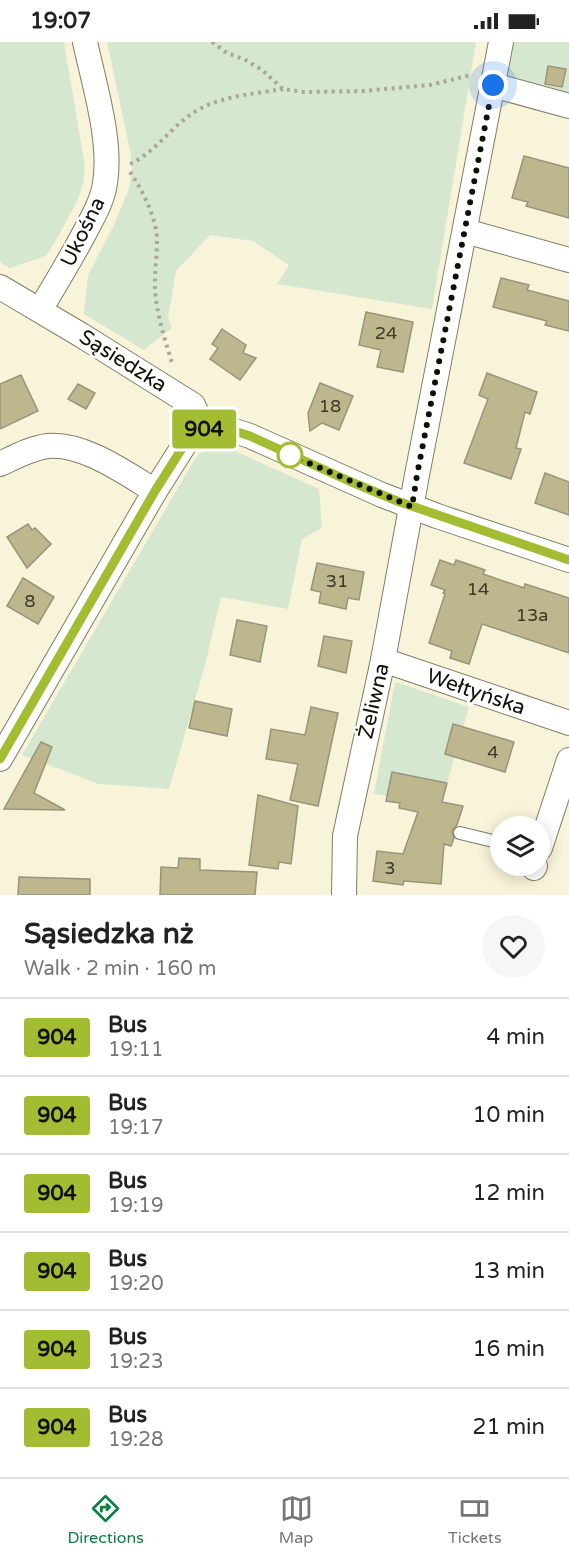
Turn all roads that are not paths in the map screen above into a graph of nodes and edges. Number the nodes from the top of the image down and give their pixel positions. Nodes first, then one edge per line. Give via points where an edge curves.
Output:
1 (85, 42) edge
2 (501, 42) edge
3 (485, 79) junction
4 (569, 106) edge
5 (465, 231) junction
6 (569, 260) edge
7 (0, 287) edge
8 (40, 310) junction
9 (201, 430) junction
10 (0, 464) edge
11 (155, 491) junction
12 (412, 507) junction
13 (569, 560) edge
14 (383, 660) junction
15 (569, 723) edge
16 (0, 759) edge
17 (569, 760) edge
18 (550, 818) edge
19 (460, 833) dead end
20 (490, 840) edge
21 (344, 895) edge

1 - 8 street, Ukośna via 102,121 107,157 105,185 95,212
2 - 3 street, Żeliwna
3 - 4 street
3 - 5 street, Żeliwna
5 - 6 street
5 - 12 street, Żeliwna
7 - 8 street, Sąsiedzka
8 - 9 street, Sąsiedzka via 193,405
9 - 11 street via 186,442
9 - 12 street via 219,426 250,436
10 - 11 street via 48,446 66,447 94,456
11 - 16 street
12 - 13 street
12 - 14 street, Żeliwna
14 - 15 street, Wełtyńska
14 - 21 street, Żeliwna via 345,836
17 - 18 street
19 - 20 lane

